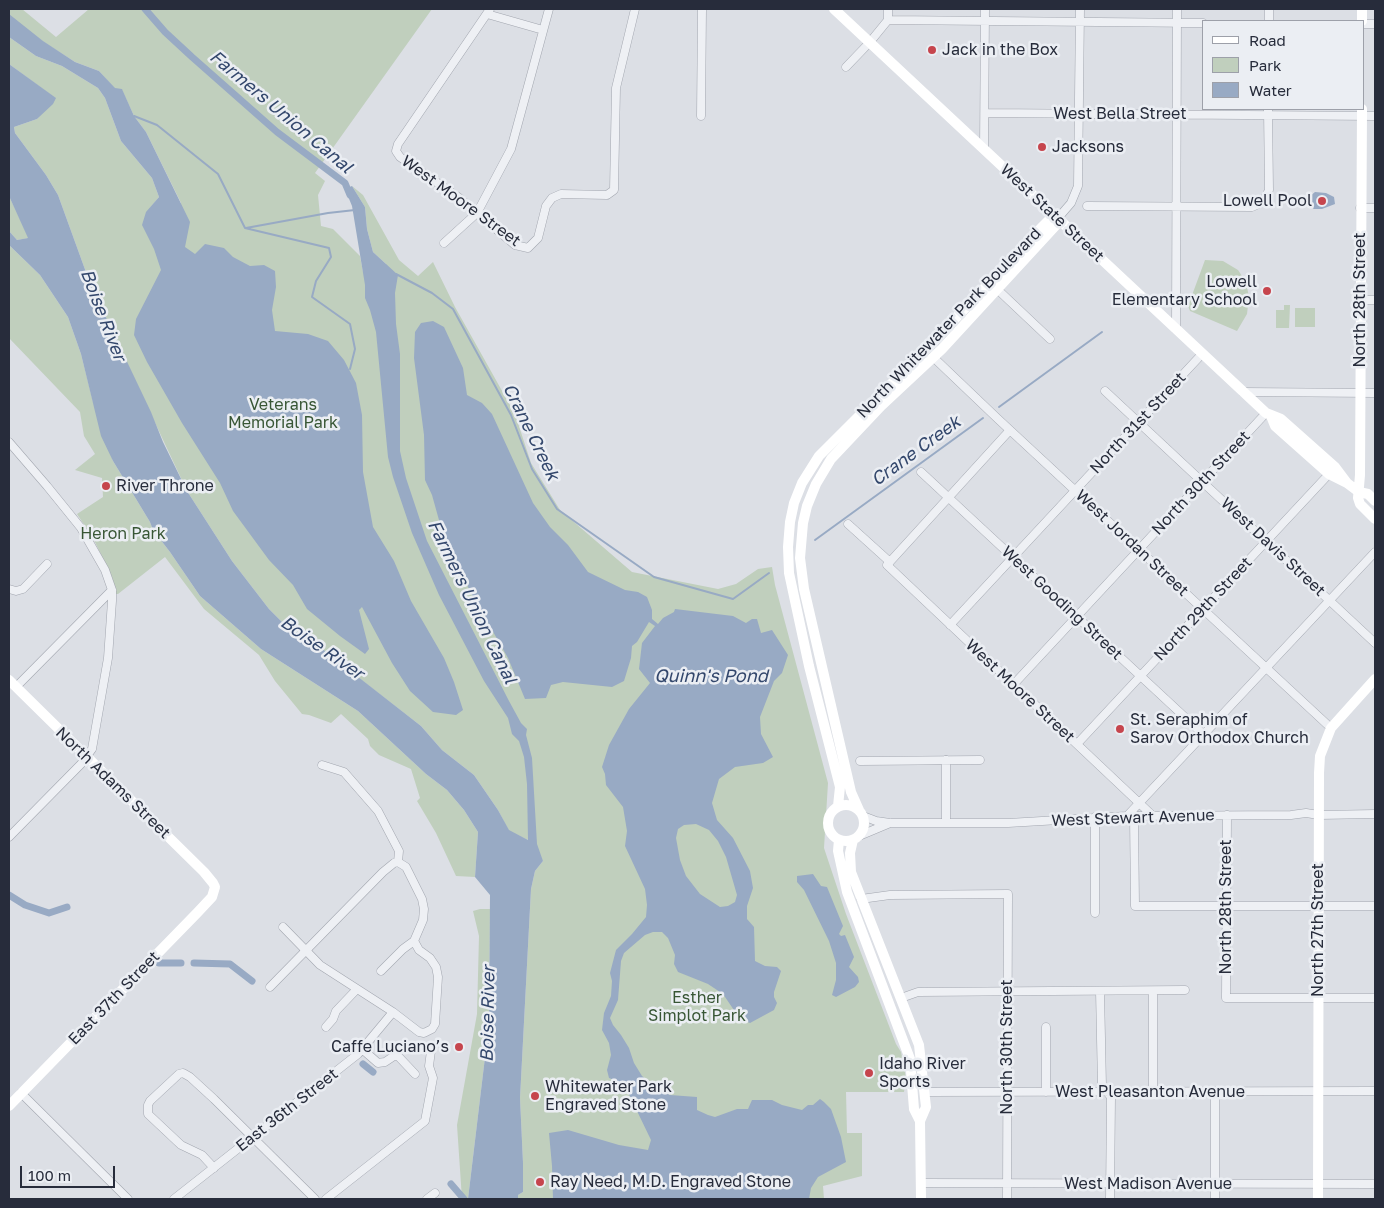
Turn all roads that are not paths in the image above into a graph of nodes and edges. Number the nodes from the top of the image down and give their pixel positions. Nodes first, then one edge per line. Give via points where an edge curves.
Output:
1 (549, 9) edge
2 (635, 9) edge
3 (702, 9) edge
4 (834, 9) edge
5 (888, 9) edge
6 (985, 9) edge
7 (1080, 9) edge
8 (1177, 9) edge
9 (488, 11) edge
10 (888, 20) junction
11 (985, 21) junction
12 (1080, 22) junction
13 (1177, 22) junction
14 (1202, 23) edge
15 (543, 30) junction
16 (870, 42) junction
17 (846, 67) dead end
18 (1268, 112) edge
19 (1362, 112) edge
20 (984, 113) junction
21 (1080, 114) junction
22 (1177, 115) junction
23 (701, 116) dead end
24 (1375, 116) edge
25 (984, 149) junction
26 (1087, 206) dead end
27 (1177, 207) junction
28 (1360, 208) junction
29 (1375, 208) edge
30 (477, 213) junction
31 (1058, 218) junction
32 (444, 243) dead end
33 (997, 289) junction
34 (1361, 300) junction
35 (1375, 300) edge
36 (1176, 329) junction
37 (1050, 339) dead end
38 (1202, 354) junction
39 (934, 357) junction
40 (1105, 391) dead end
41 (1243, 392) junction
42 (1360, 393) junction
43 (1375, 393) edge
44 (1269, 415) junction
45 (1138, 422) junction
46 (1010, 430) junction
47 (9, 442) edge
48 (921, 472) dead end
49 (1329, 474) junction
50 (1202, 482) junction
51 (1347, 483) junction
52 (1075, 490) junction
53 (1359, 492) junction
54 (949, 498) junction
55 (1375, 501) edge
56 (1375, 519) edge
57 (848, 524) dead end
58 (1266, 541) junction
59 (1139, 550) junction
60 (1375, 552) edge
61 (1013, 557) junction
62 (888, 563) junction
63 (48, 564) dead end
64 (9, 589) edge
65 (112, 590) junction
66 (1329, 600) junction
67 (1203, 609) junction
68 (1077, 616) junction
69 (950, 625) junction
70 (1375, 643) edge
71 (1266, 667) junction
72 (1140, 676) junction
73 (1375, 679) edge
74 (12, 684) edge
75 (1014, 685) junction
76 (1331, 728) junction
77 (1203, 734) junction
78 (1077, 744) junction
79 (87, 757) junction
80 (946, 760) junction
81 (980, 760) dead end
82 (860, 761) dead end
83 (322, 765) dead end
84 (1138, 802) junction
85 (838, 806) junction
86 (861, 813) junction
87 (1375, 814) edge
88 (1226, 815) junction
89 (1319, 815) junction
90 (1131, 816) junction
91 (1153, 816) junction
92 (1095, 817) junction
93 (946, 822) junction
94 (890, 823) junction
95 (9, 837) edge
96 (856, 838) junction
97 (839, 840) junction
98 (398, 862) junction
99 (214, 888) joint
100 (861, 899) junction
101 (1226, 906) junction
102 (1318, 906) junction
103 (1375, 906) edge
104 (1095, 913) dead end
105 (283, 927) dead end
106 (414, 941) junction
107 (307, 950) junction
108 (382, 971) dead end
109 (270, 987) dead end
110 (357, 989) junction
111 (1185, 990) dead end
112 (1008, 991) junction
113 (1100, 991) junction
114 (1153, 991) junction
115 (901, 998) junction
116 (1318, 998) junction
117 (1375, 998) edge
118 (393, 1012) junction
119 (326, 1027) dead end
120 (1046, 1027) dead end
121 (362, 1049) junction
122 (431, 1051) dead end
123 (415, 1074) dead end
124 (1215, 1091) junction
125 (1318, 1091) junction
126 (1375, 1091) edge
127 (925, 1092) junction
128 (1007, 1092) junction
129 (1046, 1092) junction
130 (1107, 1092) junction
131 (1153, 1092) junction
132 (20, 1093) junction
133 (9, 1106) edge
134 (920, 1121) junction
135 (252, 1138) junction
136 (214, 1168) junction
137 (921, 1183) junction
138 (1007, 1184) junction
139 (1110, 1184) junction
140 (1215, 1184) junction
141 (1318, 1184) junction
142 (1375, 1184) edge
143 (435, 1193) dead end
144 (128, 1199) edge
145 (174, 1199) edge
146 (315, 1199) edge
147 (326, 1199) edge
148 (427, 1199) edge
149 (921, 1199) edge
150 (1007, 1199) edge
151 (1110, 1199) edge
152 (1215, 1199) edge
153 (1318, 1199) edge

1 - 15 street
2 - 30 street, West Moore Street via 616,88 613,192 607,195 561,194 552,198 546,206 538,238 528,248 515,245
3 - 23 street
4 - 16 street, West State Street
5 - 10 street
6 - 11 street
7 - 12 street
8 - 13 street
9 - 15 street
9 - 30 street, West Moore Street via 396,151
10 - 11 street
10 - 16 street
11 - 12 street
11 - 20 street
12 - 13 street
12 - 21 street
13 - 14 street
13 - 22 street
15 - 30 street via 511,149
16 - 17 street
16 - 25 street, West State Street
18 - 19 street, West Bella Street
18 - 22 street, West Bella Street
18 - 27 street via 1269,190 1263,202 1252,207
19 - 24 street, West Bella Street
19 - 28 street, North 28th Street
20 - 21 street, West Bella Street
20 - 25 street
21 - 22 street, West Bella Street
21 - 31 street via 1078,186 1071,203
22 - 27 street
25 - 31 street, West State Street
26 - 27 street
27 - 36 street
28 - 29 street
28 - 34 street, North 28th Street
30 - 32 street
31 - 33 street, North Whitewater Park Boulevard via 1057,224
31 - 36 street, West State Street
31 - 85 street, North Whitewater Park Boulevard via 1050,219 818,456 794,503 788,547 789,573 840,786
33 - 37 street
33 - 39 street, North Whitewater Park Boulevard
34 - 35 street
34 - 42 street, North 28th Street
36 - 38 street, West State Street
38 - 41 street, West State Street
38 - 45 street, North 31st Street
39 - 46 street, West Jordan Street
39 - 86 street, North Whitewater Park Boulevard via 831,459 816,484 803,523 800,558 804,589 851,792
40 - 45 street, West Davis Street
41 - 42 street
41 - 44 street, West State Street
42 - 43 street
42 - 53 street, North 28th Street
44 - 49 street, West State Street via 1275,426
44 - 50 street, North 30th Street
44 - 51 street, West State Street via 1281,419 1335,467
45 - 50 street, West Davis Street
45 - 52 street, North 31st Street
46 - 52 street, West Jordan Street
46 - 54 street
47 - 65 street via 81,528 105,570
48 - 54 street, West Gooding Street
49 - 51 street, West State Street
49 - 58 street, North 29th Street
50 - 58 street, West Davis Street
50 - 59 street, North 30th Street
51 - 53 street, West State Street
52 - 59 street, West Jordan Street
52 - 61 street, North 31st Street
53 - 55 street, West State Street via 1368,494
53 - 56 street, West State Street via 1360,504
54 - 61 street, West Gooding Street
54 - 62 street
57 - 62 street, West Moore Street
58 - 66 street, West Davis Street
58 - 67 street, North 29th Street
59 - 67 street, West Jordan Street
59 - 68 street, North 30th Street
60 - 66 street
61 - 68 street, West Gooding Street
61 - 69 street, North 31st Street
62 - 69 street, West Moore Street
63 - 64 street via 24,589 16,592
65 - 74 street
65 - 79 street via 108,658 92,749
66 - 70 street, West Davis Street
66 - 71 street
67 - 71 street, West Jordan Street
67 - 72 street, North 29th Street
68 - 72 street, West Gooding Street
68 - 75 street, North 30th Street
69 - 75 street, West Moore Street
71 - 76 street, West Jordan Street
71 - 77 street
72 - 77 street, West Gooding Street
72 - 78 street, North 29th Street
73 - 76 street, North 27th Street
74 - 79 street, North Adams Street
75 - 78 street, West Moore Street
76 - 89 street, North 27th Street via 1320,756
77 - 84 street
78 - 84 street, West Moore Street
79 - 95 street
79 - 99 street, North Adams Street via 204,872
80 - 81 street
80 - 82 street
80 - 93 street
83 - 98 street via 344,772 378,811 399,851
84 - 90 street
84 - 91 street, West Moore Street
85 - 86 street via 849,805
85 - 97 street via 830,813 827,825 831,835
86 - 94 street, West Stewart Avenue via 876,822
86 - 96 street via 864,826
87 - 89 street, West Stewart Avenue
88 - 89 street, West Stewart Avenue
88 - 91 street, West Stewart Avenue
88 - 101 street, North 28th Street
89 - 102 street, North 27th Street
90 - 91 street, West Stewart Avenue
90 - 92 street, West Stewart Avenue
90 - 101 street via 1135,906
92 - 93 street, West Stewart Avenue via 1008,823
92 - 104 street
93 - 94 street, West Stewart Avenue
94 - 96 street, West Stewart Avenue
96 - 97 street via 849,842
96 - 100 street via 850,853 851,872
97 - 134 street via 838,851 847,892 908,1051 914,1109
98 - 106 street via 406,867 422,899 423,920
98 - 107 street via 383,872
99 - 132 street, East 37th Street via 212,897
100 - 112 street, North 30th Street via 890,895 1008,894
100 - 115 street
101 - 102 street
101 - 116 street, North 28th Street via 1226,998
102 - 103 street
102 - 116 street, North 27th Street
105 - 107 street
106 - 108 street
106 - 118 street via 418,950 436,967 438,977 432,1030 419,1032
107 - 109 street
107 - 110 street via 320,964
110 - 118 street
110 - 119 street
111 - 114 street
112 - 113 street
112 - 115 street via 918,992
112 - 128 street, North 30th Street
113 - 114 street
113 - 130 street via 1102,1086
114 - 131 street
115 - 127 street via 919,1045
116 - 117 street
116 - 125 street, North 27th Street
118 - 121 street, East 36th Street
120 - 129 street
121 - 123 street via 378,1063 398,1056
121 - 135 street, East 36th Street
122 - 147 street via 429,1066 433,1078 425,1121
124 - 125 street, West Pleasanton Avenue
124 - 131 street, West Pleasanton Avenue
124 - 140 street
125 - 126 street, West Pleasanton Avenue
125 - 141 street, North 27th Street
127 - 128 street, West Pleasanton Avenue
127 - 134 street via 926,1107
128 - 129 street, West Pleasanton Avenue
128 - 138 street, North 30th Street
129 - 130 street, West Pleasanton Avenue
130 - 131 street, West Pleasanton Avenue
130 - 139 street via 1111,1097
132 - 133 street, East 37th Street
132 - 144 street
134 - 137 street
135 - 136 street, East 36th Street
135 - 136 street via 190,1077 183,1073 174,1076 150,1101 147,1110 176,1140 202,1155
135 - 146 street
136 - 145 street, East 36th Street
137 - 138 street, West Madison Avenue
137 - 149 street
138 - 139 street, West Madison Avenue
138 - 150 street, North 30th Street
139 - 140 street, West Madison Avenue
139 - 151 street
140 - 141 street, West Madison Avenue
140 - 152 street
141 - 142 street, West Madison Avenue
141 - 153 street, North 27th Street
143 - 148 street

